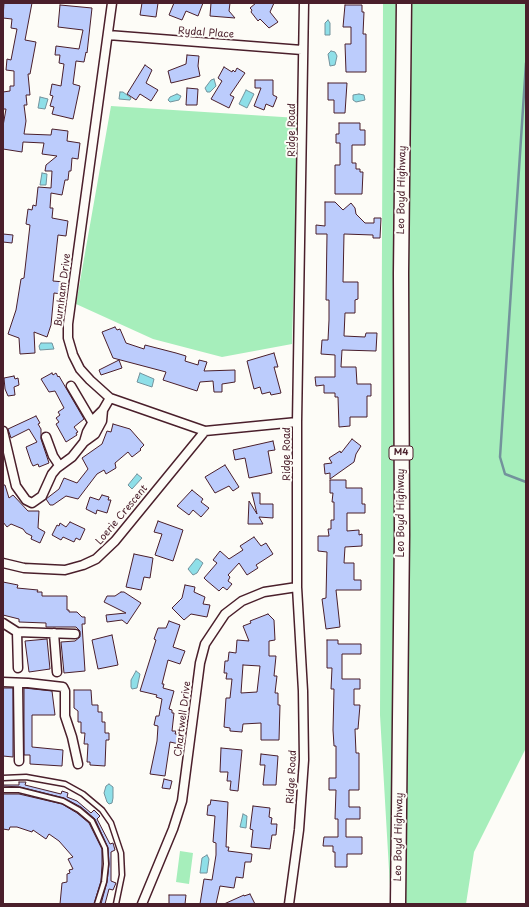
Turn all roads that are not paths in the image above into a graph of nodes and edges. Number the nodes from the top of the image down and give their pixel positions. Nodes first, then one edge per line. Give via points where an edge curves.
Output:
1 (112, 3) edge
2 (304, 3) edge
3 (404, 3) edge
4 (108, 35) junction
5 (302, 50) junction
6 (71, 386) dead end
7 (110, 398) junction
8 (297, 422) junction
9 (95, 426) junction
10 (205, 430) junction
11 (3, 431) edge
12 (46, 437) dead end
13 (59, 465) junction
14 (4, 564) edge
15 (297, 587) junction
16 (3, 623) edge
17 (17, 632) junction
18 (54, 633) junction
19 (75, 634) dead end
20 (18, 668) dead end
21 (57, 672) dead end
22 (3, 682) edge
23 (18, 683) junction
24 (19, 761) dead end
25 (78, 764) dead end
26 (3, 778) edge
27 (3, 790) edge
28 (97, 904) edge
29 (116, 904) edge
30 (142, 904) edge
31 (289, 904) edge
32 (398, 904) edge

1 - 4 street, Burnham Drive
2 - 5 street, Ridge Road
3 - 32 highway, Leo Boyd Highway / M4
4 - 5 street, Rydal Place
4 - 7 street, Burnham Drive via 68,338 80,369 98,390
5 - 8 street, Ridge Road
6 - 9 street
7 - 9 street via 103,410 96,415
7 - 10 street, Burnham Drive
8 - 10 street, Burnham Drive
8 - 15 street, Ridge Road
9 - 13 street via 72,457
10 - 14 street, Loerie Crescent via 115,542 96,559 65,570 31,569
11 - 13 street via 13,478 26,500 32,503 39,500
12 - 13 street
15 - 30 street, Chartwell Drive via 264,592 242,601 224,614 205,644 200,663 182,801 174,829
15 - 31 street, Ridge Road via 304,760 299,830
16 - 17 street
17 - 18 street
17 - 20 street
18 - 19 street
18 - 21 street
22 - 23 street
23 - 24 street
23 - 25 street via 64,688 65,716
26 - 29 lane via 26,778 65,784 83,794 102,810 111,823 122,853 122,875
27 - 28 lane via 19,790 63,801 92,821 105,848 106,864

